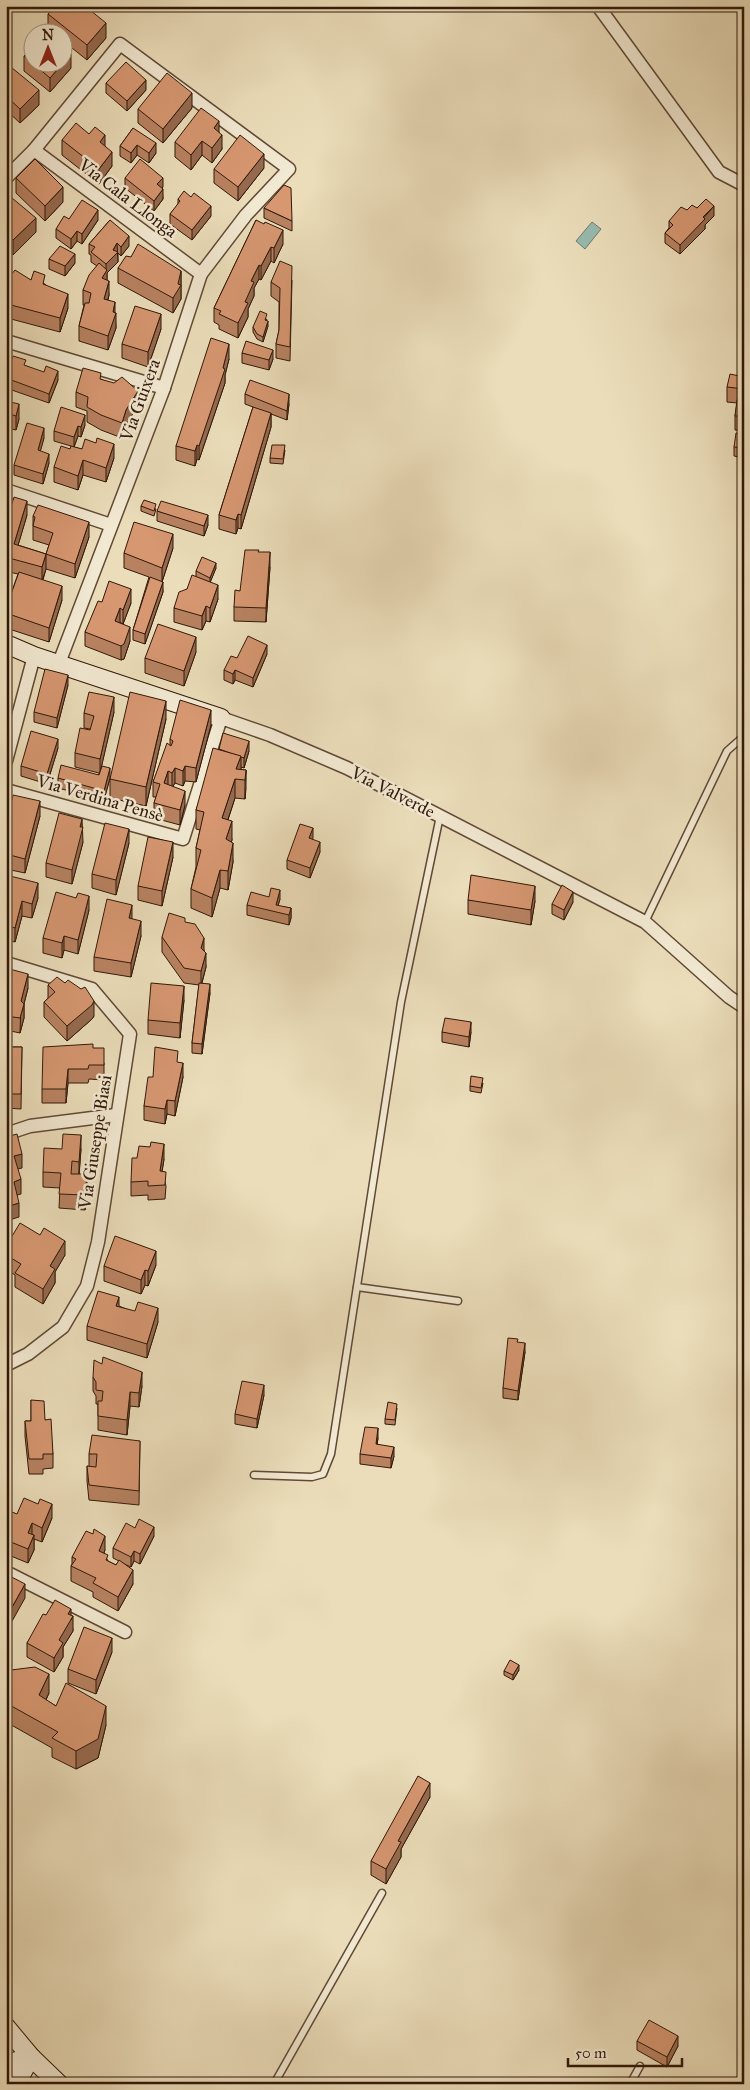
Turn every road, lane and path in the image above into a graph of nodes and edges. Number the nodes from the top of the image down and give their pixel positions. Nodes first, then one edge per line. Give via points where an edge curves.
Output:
1 (598, 6) edge
2 (34, 150) junction
3 (6, 178) edge
4 (744, 185) edge
5 (202, 274) junction
6 (6, 341) edge
7 (164, 388) junction
8 (6, 490) edge
9 (111, 525) junction
10 (6, 644) edge
11 (34, 656) junction
12 (58, 664) junction
13 (221, 718) junction
14 (744, 736) edge
15 (8, 746) edge
16 (6, 761) edge
17 (6, 790) edge
18 (440, 816) junction
19 (644, 922) junction
20 (6, 963) edge
21 (744, 1007) edge
22 (116, 1115) junction
23 (6, 1134) edge
24 (357, 1287) junction
25 (458, 1301) dead end
26 (6, 1365) edge
27 (254, 1475) dead end
28 (6, 1572) edge
29 (125, 1632) dead end
30 (382, 1893) dead end
31 (6, 2027) edge
32 (6, 2043) edge
33 (31, 2057) junction
34 (640, 2066) dead end
35 (6, 2067) edge
36 (16, 2084) edge
37 (59, 2084) edge
38 (274, 2084) edge
39 (630, 2084) edge

1 - 4 street via 719,172
2 - 3 street
2 - 5 street, Via Cala Llonga
2 - 5 street, Via Guixera via 120,44 289,169 246,215
5 - 7 street, Via Guixera
6 - 7 street
7 - 9 street, Via Guixera
8 - 9 street
9 - 12 street, Via Guixera
10 - 11 street, Via Valverde
11 - 12 street, Via Valverde
11 - 15 street
12 - 13 street, Via Valverde
13 - 17 street, Via Verdina Pensè via 183,839
13 - 18 street, Via Valverde via 347,768
14 - 19 lane via 727,751
15 - 16 street
18 - 19 street, Via Valverde
18 - 24 lane via 401,1002
19 - 21 street, Via Valverde
20 - 22 street, Via Giuseppe Biasi via 92,989 130,1034
22 - 23 street via 30,1126
22 - 26 street, Via Giuseppe Biasi via 98,1242 87,1286 63,1327 28,1354
24 - 25 lane
24 - 27 lane via 331,1454 323,1474 312,1477
28 - 29 street
30 - 38 lane
31 - 33 street
32 - 33 street
33 - 35 street
33 - 36 street
33 - 37 street
34 - 39 lane

